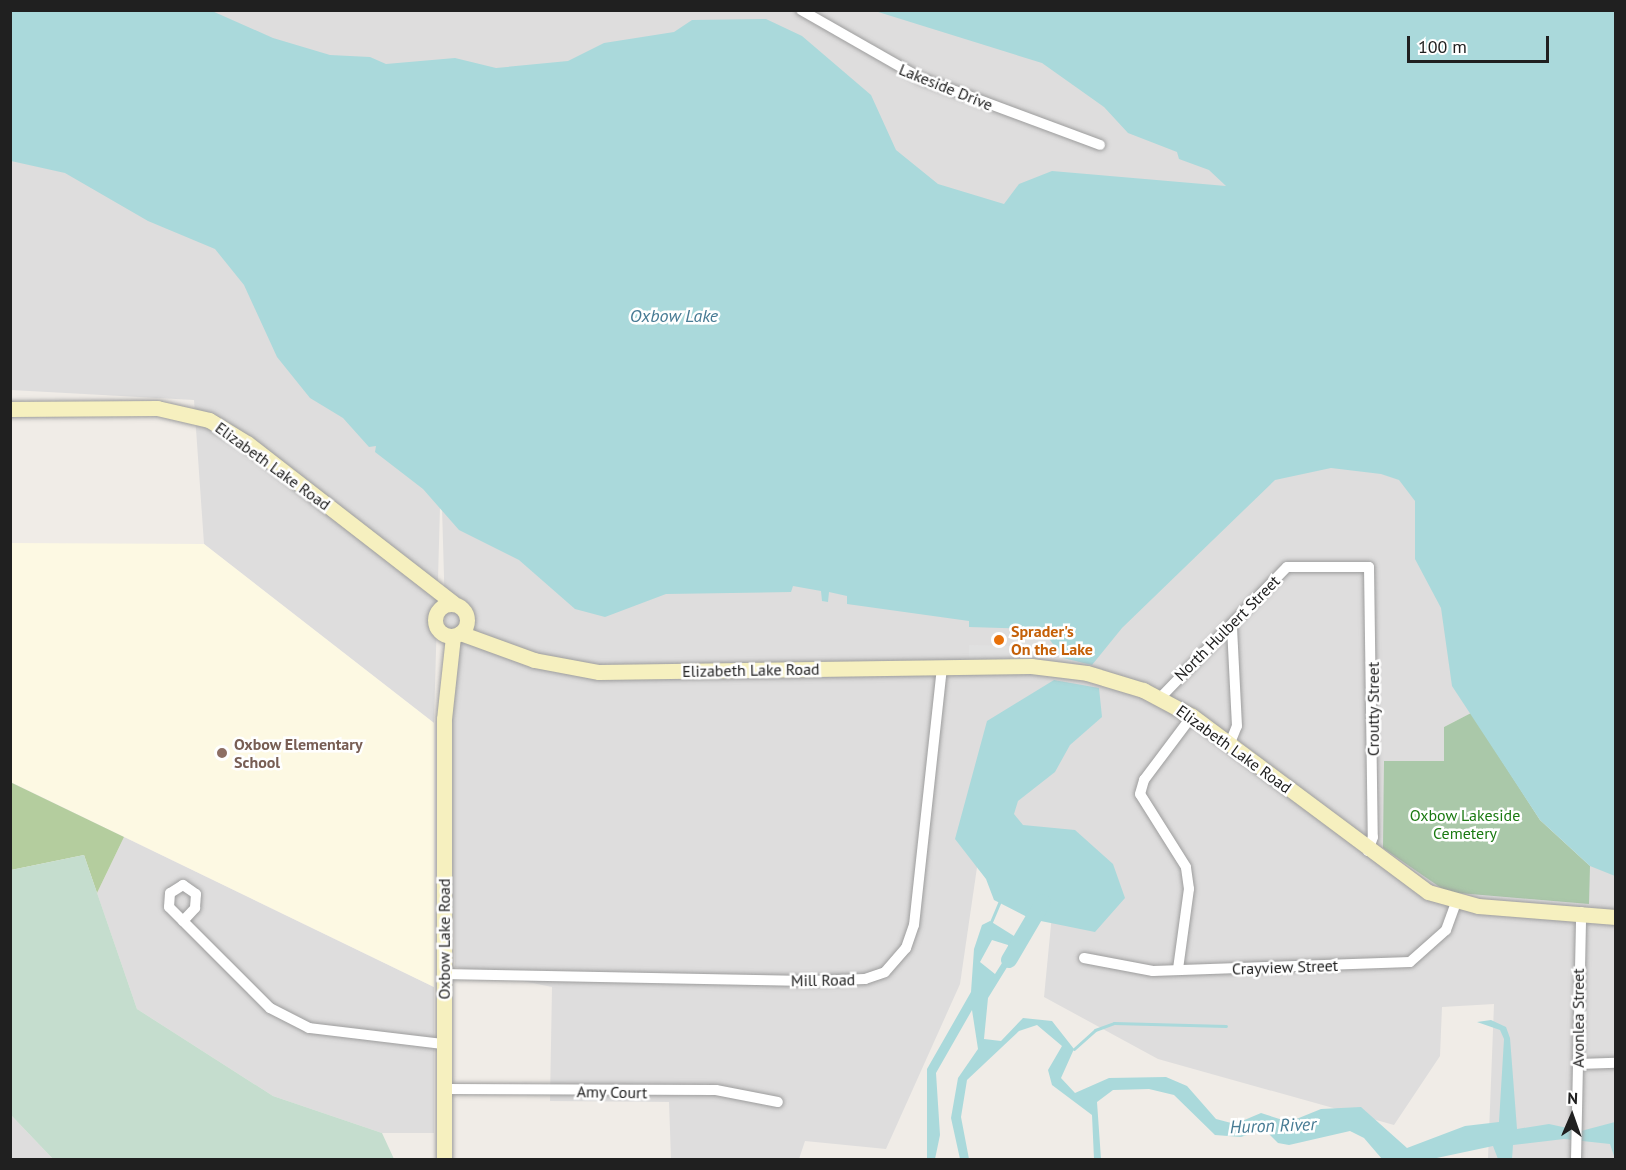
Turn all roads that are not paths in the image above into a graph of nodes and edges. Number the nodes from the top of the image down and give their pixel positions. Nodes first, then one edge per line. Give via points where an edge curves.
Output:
1 (801, 10) edge
2 (1100, 145) dead end
3 (10, 409) edge
4 (1369, 567) joint
5 (446, 607) junction
6 (467, 618) junction
7 (1232, 626) junction
8 (438, 627) junction
9 (456, 634) junction
10 (477, 636) junction
11 (446, 659) junction
12 (538, 659) junction
13 (942, 667) junction
14 (1160, 698) junction
15 (1192, 716) junction
16 (444, 719) junction
17 (1230, 743) junction
18 (1368, 851) junction
19 (1456, 902) junction
20 (1581, 912) junction
21 (1616, 917) edge
22 (183, 921) dead end
23 (1084, 958) dead end
24 (1178, 969) junction
25 (443, 974) junction
26 (444, 1044) junction
27 (1616, 1063) edge
28 (1578, 1064) junction
29 (444, 1089) junction
30 (778, 1102) dead end
31 (444, 1160) edge
32 (1576, 1160) edge

1 - 2 street, Lakeside Drive via 920,78
3 - 5 street, Elizabeth Lake Road via 150,408 200,417 235,435 382,547
4 - 7 street, North Hulbert Street via 1292,565
4 - 18 street, Croutty Street via 1373,837
5 - 6 street, Elizabeth Lake Road
5 - 8 street, Oxbow Lake Road
6 - 9 street, Oxbow Lake Road
6 - 12 street, Elizabeth Lake Road
7 - 14 street, North Hulbert Street
7 - 17 street via 1237,726
8 - 9 street
8 - 16 street, Oxbow Lake Road
9 - 10 street, Elizabeth Lake Road
9 - 11 street, Oxbow Lake Road
10 - 11 street
10 - 12 street, Elizabeth Lake Road
11 - 16 street, Oxbow Lake Road
12 - 13 street, Elizabeth Lake Road via 599,672
13 - 14 street, Elizabeth Lake Road via 1067,669
13 - 25 street, Mill Road via 916,914 906,948 885,972 865,979 808,981
14 - 15 street, Elizabeth Lake Road
15 - 17 street, Elizabeth Lake Road
15 - 24 street via 1143,780 1140,794 1186,867 1189,889
16 - 25 street, Oxbow Lake Road
17 - 18 street, Elizabeth Lake Road
18 - 19 street, Elizabeth Lake Road via 1428,892
19 - 20 street, Elizabeth Lake Road
19 - 24 street, Crayview Street via 1446,930 1410,962
20 - 21 street, Elizabeth Lake Road
20 - 28 street, Avonlea Street
22 - 26 street via 270,1008 309,1028
23 - 24 street, Crayview Street via 1153,971
25 - 26 street, Oxbow Lake Road
26 - 29 street, Oxbow Lake Road
27 - 28 street
28 - 32 street, Avonlea Street
29 - 30 street, Amy Court via 716,1090
29 - 31 street, Oxbow Lake Road

